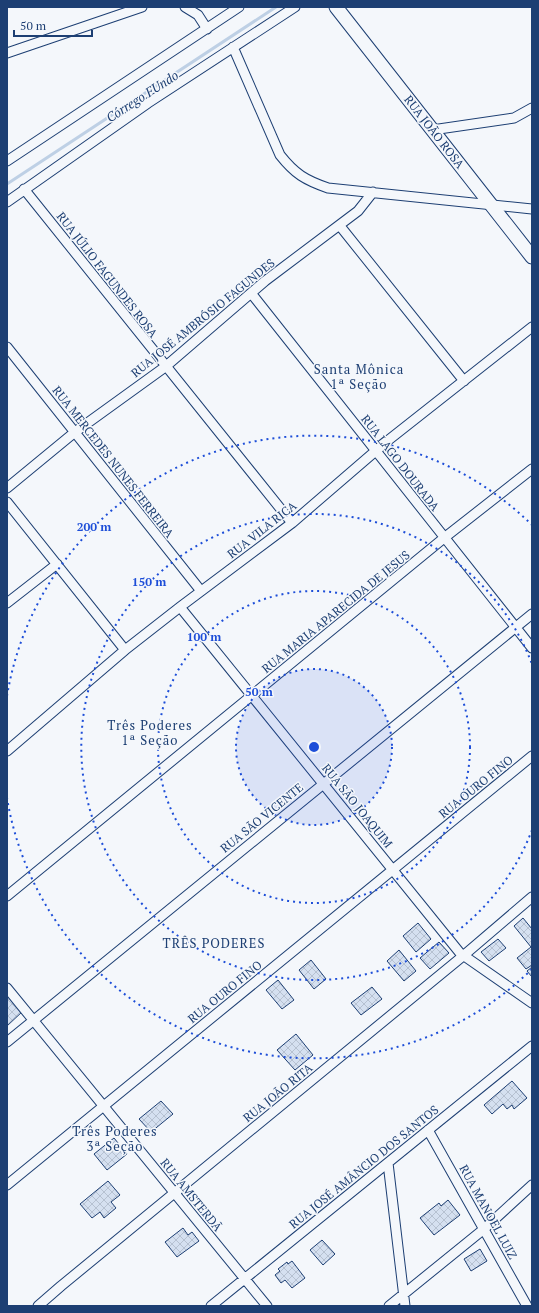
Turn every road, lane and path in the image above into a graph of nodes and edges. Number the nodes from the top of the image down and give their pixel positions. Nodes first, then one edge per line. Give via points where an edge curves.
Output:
1 (142, 7) edge
2 (240, 7) edge
3 (296, 7) edge
4 (336, 7) edge
5 (191, 8) edge
6 (115, 11) edge
7 (207, 29) junction
8 (233, 47) junction
9 (7, 53) edge
10 (530, 111) edge
11 (432, 130) junction
12 (7, 161) edge
13 (24, 190) junction
14 (373, 192) junction
15 (7, 202) edge
16 (491, 204) junction
17 (532, 209) edge
18 (340, 226) junction
19 (532, 256) edge
20 (251, 293) junction
21 (532, 327) edge
22 (7, 347) edge
23 (165, 367) junction
24 (464, 381) junction
25 (75, 432) junction
26 (375, 451) junction
27 (532, 469) edge
28 (7, 488) edge
29 (7, 502) edge
30 (292, 523) junction
31 (444, 538) junction
32 (57, 564) junction
33 (201, 591) junction
34 (7, 603) edge
35 (180, 607) junction
36 (532, 614) edge
37 (515, 627) junction
38 (532, 648) edge
39 (125, 650) junction
40 (253, 696) junction
41 (7, 751) edge
42 (532, 756) edge
43 (324, 783) junction
44 (393, 870) junction
45 (7, 896) edge
46 (532, 897) edge
47 (463, 956) junction
48 (7, 988) edge
49 (532, 1003) edge
50 (33, 1020) junction
51 (7, 1042) edge
52 (532, 1046) edge
53 (104, 1106) junction
54 (428, 1130) junction
55 (388, 1163) junction
56 (7, 1185) edge
57 (532, 1185) edge
58 (174, 1193) junction
59 (484, 1230) junction
60 (245, 1280) junction
61 (404, 1294) junction
62 (38, 1306) edge
63 (211, 1306) edge
64 (267, 1306) edge
65 (389, 1306) edge
66 (405, 1306) edge
67 (527, 1306) edge

1 - 6 street
2 - 7 street
3 - 8 street
4 - 11 main road, RUA JOÃO ROSA
5 - 7 street
6 - 9 street
7 - 12 street
8 - 13 street
8 - 14 street via 280,155 289,167 300,177 328,188
10 - 11 street via 514,118
11 - 16 main road, RUA JOÃO ROSA
13 - 15 street
13 - 23 street, RUA JÚLIO FAGUNDES ROSA
14 - 16 street
14 - 18 street, RUA JOSÉ AMBRÓSIO FAGUNDES via 358,211
16 - 17 street
16 - 19 main road, RUA JOÃO ROSA
18 - 20 street, RUA JOSÉ AMBRÓSIO FAGUNDES
18 - 24 street
20 - 23 street, RUA JOSÉ AMBRÓSIO FAGUNDES
20 - 26 street, RUA LAGO DOURADA
21 - 24 street, RUA VILA RICA
22 - 25 street, RUA MERCEDES NUNES FERREIRA
23 - 25 street, RUA JOSÉ AMBRÓSIO FAGUNDES
23 - 30 street, RUA JÚLIO FAGUNDES ROSA
24 - 26 street, RUA VILA RICA
25 - 28 street, RUA JOSÉ AMBRÓSIO FAGUNDES
25 - 33 street, RUA MERCEDES NUNES FERREIRA
26 - 30 street, RUA VILA RICA
26 - 31 street, RUA LAGO DOURADA
27 - 31 street, RUA MARIA APARECIDA DE JESUS
29 - 32 street
30 - 33 street, RUA VILA RICA
31 - 37 street, RUA LAGO DOURADA
31 - 40 street, RUA MARIA APARECIDA DE JESUS
32 - 34 street
32 - 39 street
33 - 35 street, RUA VILA RICA
35 - 39 street, RUA VILA RICA
35 - 40 street, RUA SÃO JOAQUIM
36 - 37 street, RUA SÃO VICENTE
37 - 38 street, RUA LAGO DOURADA
37 - 43 street, RUA SÃO VICENTE
39 - 41 street, RUA VILA RICA
40 - 43 street, RUA SÃO JOAQUIM
40 - 45 street, RUA MARIA APARECIDA DE JESUS
42 - 44 street, RUA OURO FINO
43 - 44 street, RUA SÃO JOAQUIM
43 - 50 street, RUA SÃO VICENTE
44 - 47 street, RUA SÃO JOAQUIM
44 - 53 street, RUA OURO FINO
46 - 47 street, RUA JOÃO RITA
47 - 49 street, RUA SÃO JOAQUIM
47 - 58 street, RUA JOÃO RITA
48 - 50 street, RUA AMSTERDÃ
50 - 51 street, RUA SÃO VICENTE
50 - 53 street, RUA AMSTERDÃ
52 - 54 street, RUA JOSÉ AMÂNCIO DOS SANTOS
53 - 56 street, RUA OURO FINO
53 - 58 street, RUA AMSTERDÃ
54 - 55 street, RUA JOSÉ AMÂNCIO DOS SANTOS
54 - 59 street, RUA MANOEL LUIZ
55 - 60 street, RUA JOSÉ AMÂNCIO DOS SANTOS
55 - 61 street
57 - 59 street
58 - 60 street, RUA AMSTERDÃ
58 - 62 street, RUA JOÃO RITA
59 - 61 street
59 - 67 street, RUA MANOEL LUIZ
60 - 63 street, RUA JOSÉ AMÂNCIO DOS SANTOS
60 - 64 street, RUA AMSTERDÃ
61 - 65 street
61 - 66 street

